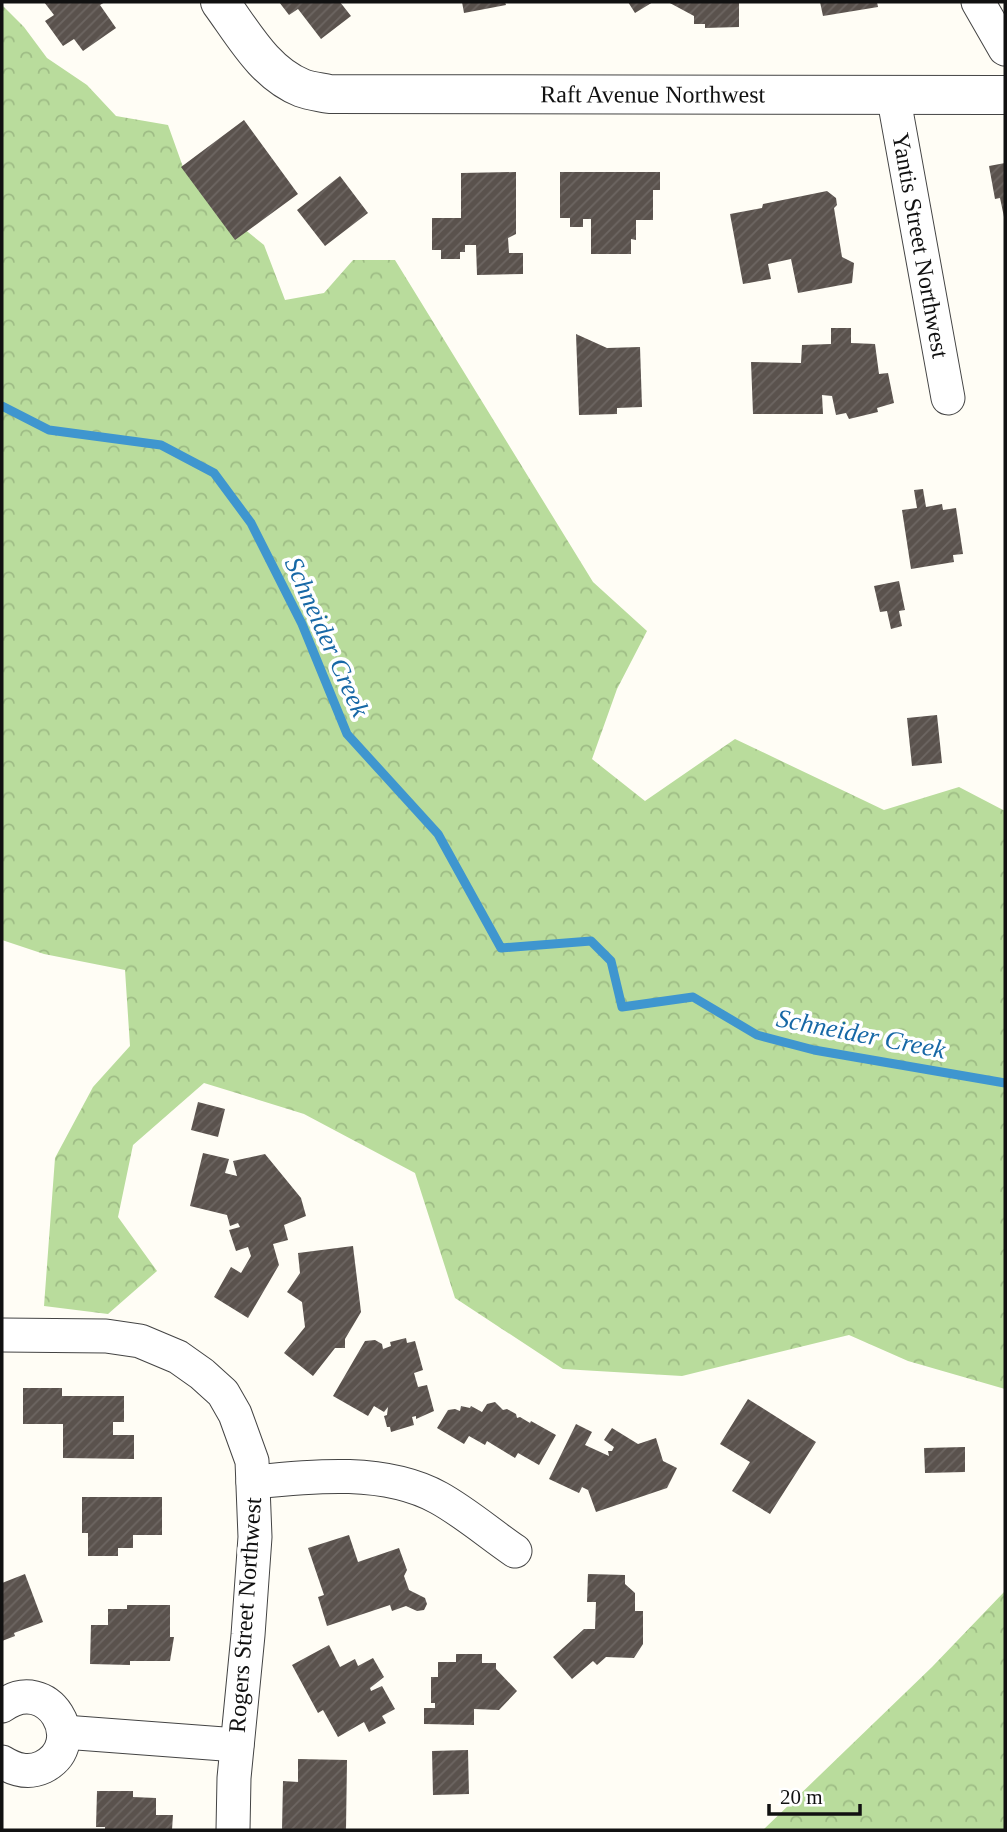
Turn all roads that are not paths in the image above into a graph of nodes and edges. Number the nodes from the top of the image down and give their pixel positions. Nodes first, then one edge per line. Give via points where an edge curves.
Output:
1 (220, 2) edge
2 (978, 2) edge
3 (1005, 49) edge
4 (893, 94) junction
5 (1005, 95) edge
6 (948, 398) dead end
7 (2, 1335) edge
8 (253, 1482) junction
9 (515, 1551) dead end
10 (2, 1706) edge
11 (64, 1732) junction
12 (237, 1745) junction
13 (2, 1762) edge
14 (233, 1830) edge

1 - 4 street, Raft Avenue Northwest via 265,64 281,78 328,94
2 - 3 street
4 - 5 street, Raft Avenue Northwest
4 - 6 street, Yantis Street Northwest
7 - 8 street, Rogers Street Northwest via 106,1336 140,1341 178,1357 223,1393 253,1461
8 - 9 street via 326,1475 400,1483 439,1498
8 - 12 street, Rogers Street Northwest via 254,1549
10 - 11 street via 22,1697 46,1702 55,1709
11 - 12 street
11 - 13 street via 57,1756 36,1770 23,1771
12 - 14 street, Rogers Street Northwest

